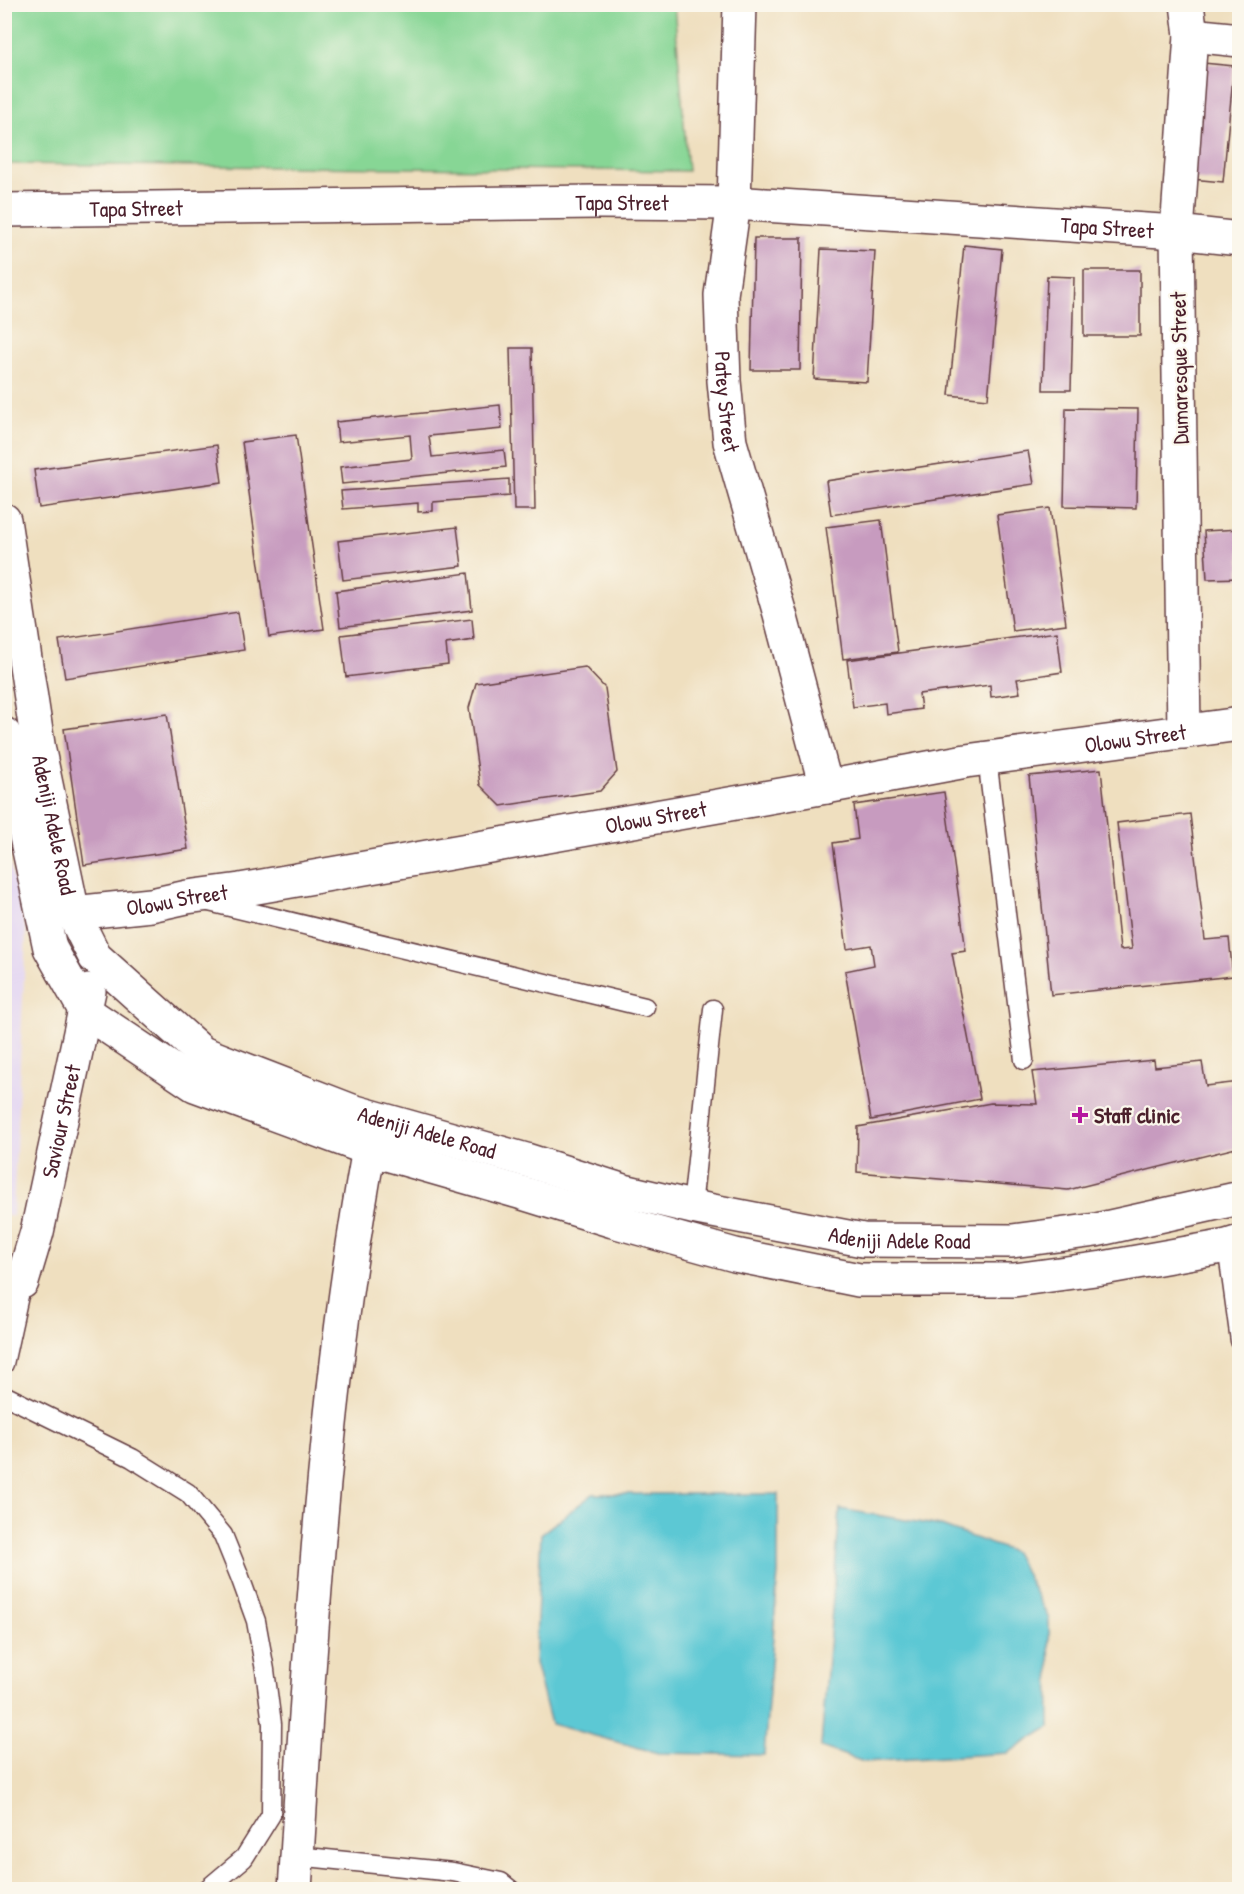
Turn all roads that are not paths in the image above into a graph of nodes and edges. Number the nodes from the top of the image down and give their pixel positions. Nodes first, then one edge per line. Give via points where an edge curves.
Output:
1 (740, 4) edge
2 (1189, 20) edge
3 (1239, 40) edge
4 (734, 203) junction
5 (4, 210) edge
6 (1177, 232) junction
7 (1239, 239) edge
8 (4, 520) edge
9 (1239, 724) edge
10 (1184, 732) junction
11 (4, 734) edge
12 (987, 758) junction
13 (826, 787) junction
14 (187, 897) junction
15 (73, 913) junction
16 (95, 957) junction
17 (645, 1007) dead end
18 (713, 1009) dead end
19 (86, 1012) junction
20 (1024, 1060) dead end
21 (369, 1149) junction
22 (1239, 1198) edge
23 (692, 1207) junction
24 (1233, 1244) edge
25 (13, 1280) edge
26 (1239, 1341) edge
27 (4, 1364) edge
28 (4, 1395) edge
29 (297, 1856) junction
30 (206, 1890) edge
31 (296, 1890) edge
32 (511, 1890) edge

1 - 4 street, Patey Street
2 - 3 street
2 - 6 street, Dumaresque Street
4 - 5 street, Tapa Street
4 - 6 street, Tapa Street
4 - 13 street, Patey Street via 721,295 730,442
6 - 7 street, Tapa Street
6 - 10 street, Dumaresque Street
8 - 15 street, Adeniji Adele Road via 39,751
9 - 10 street, Olowu Street
10 - 12 street, Olowu Street
11 - 19 street, Adeniji Adele Road via 50,948
12 - 13 street, Olowu Street
12 - 20 lane
13 - 14 street, Olowu Street
14 - 15 street, Olowu Street
14 - 17 lane
15 - 16 street, Adeniji Adele Road
16 - 19 street, Saviour Street
16 - 23 street, Adeniji Adele Road via 202,1053 352,1111 624,1191
18 - 23 lane
19 - 21 street, Adeniji Adele Road via 195,1084
19 - 25 street, Saviour Street via 37,1232
21 - 24 street, Adeniji Adele Road via 735,1255 859,1280 1014,1280
21 - 29 street via 352,1247 326,1452
22 - 23 street, Adeniji Adele Road via 1096,1230 1012,1241 862,1240
24 - 26 lane
25 - 27 lane
28 - 30 lane via 132,1458 188,1493 223,1535 256,1621 266,1670 272,1724 271,1815 244,1858
29 - 31 street
29 - 32 lane via 453,1872 501,1882

